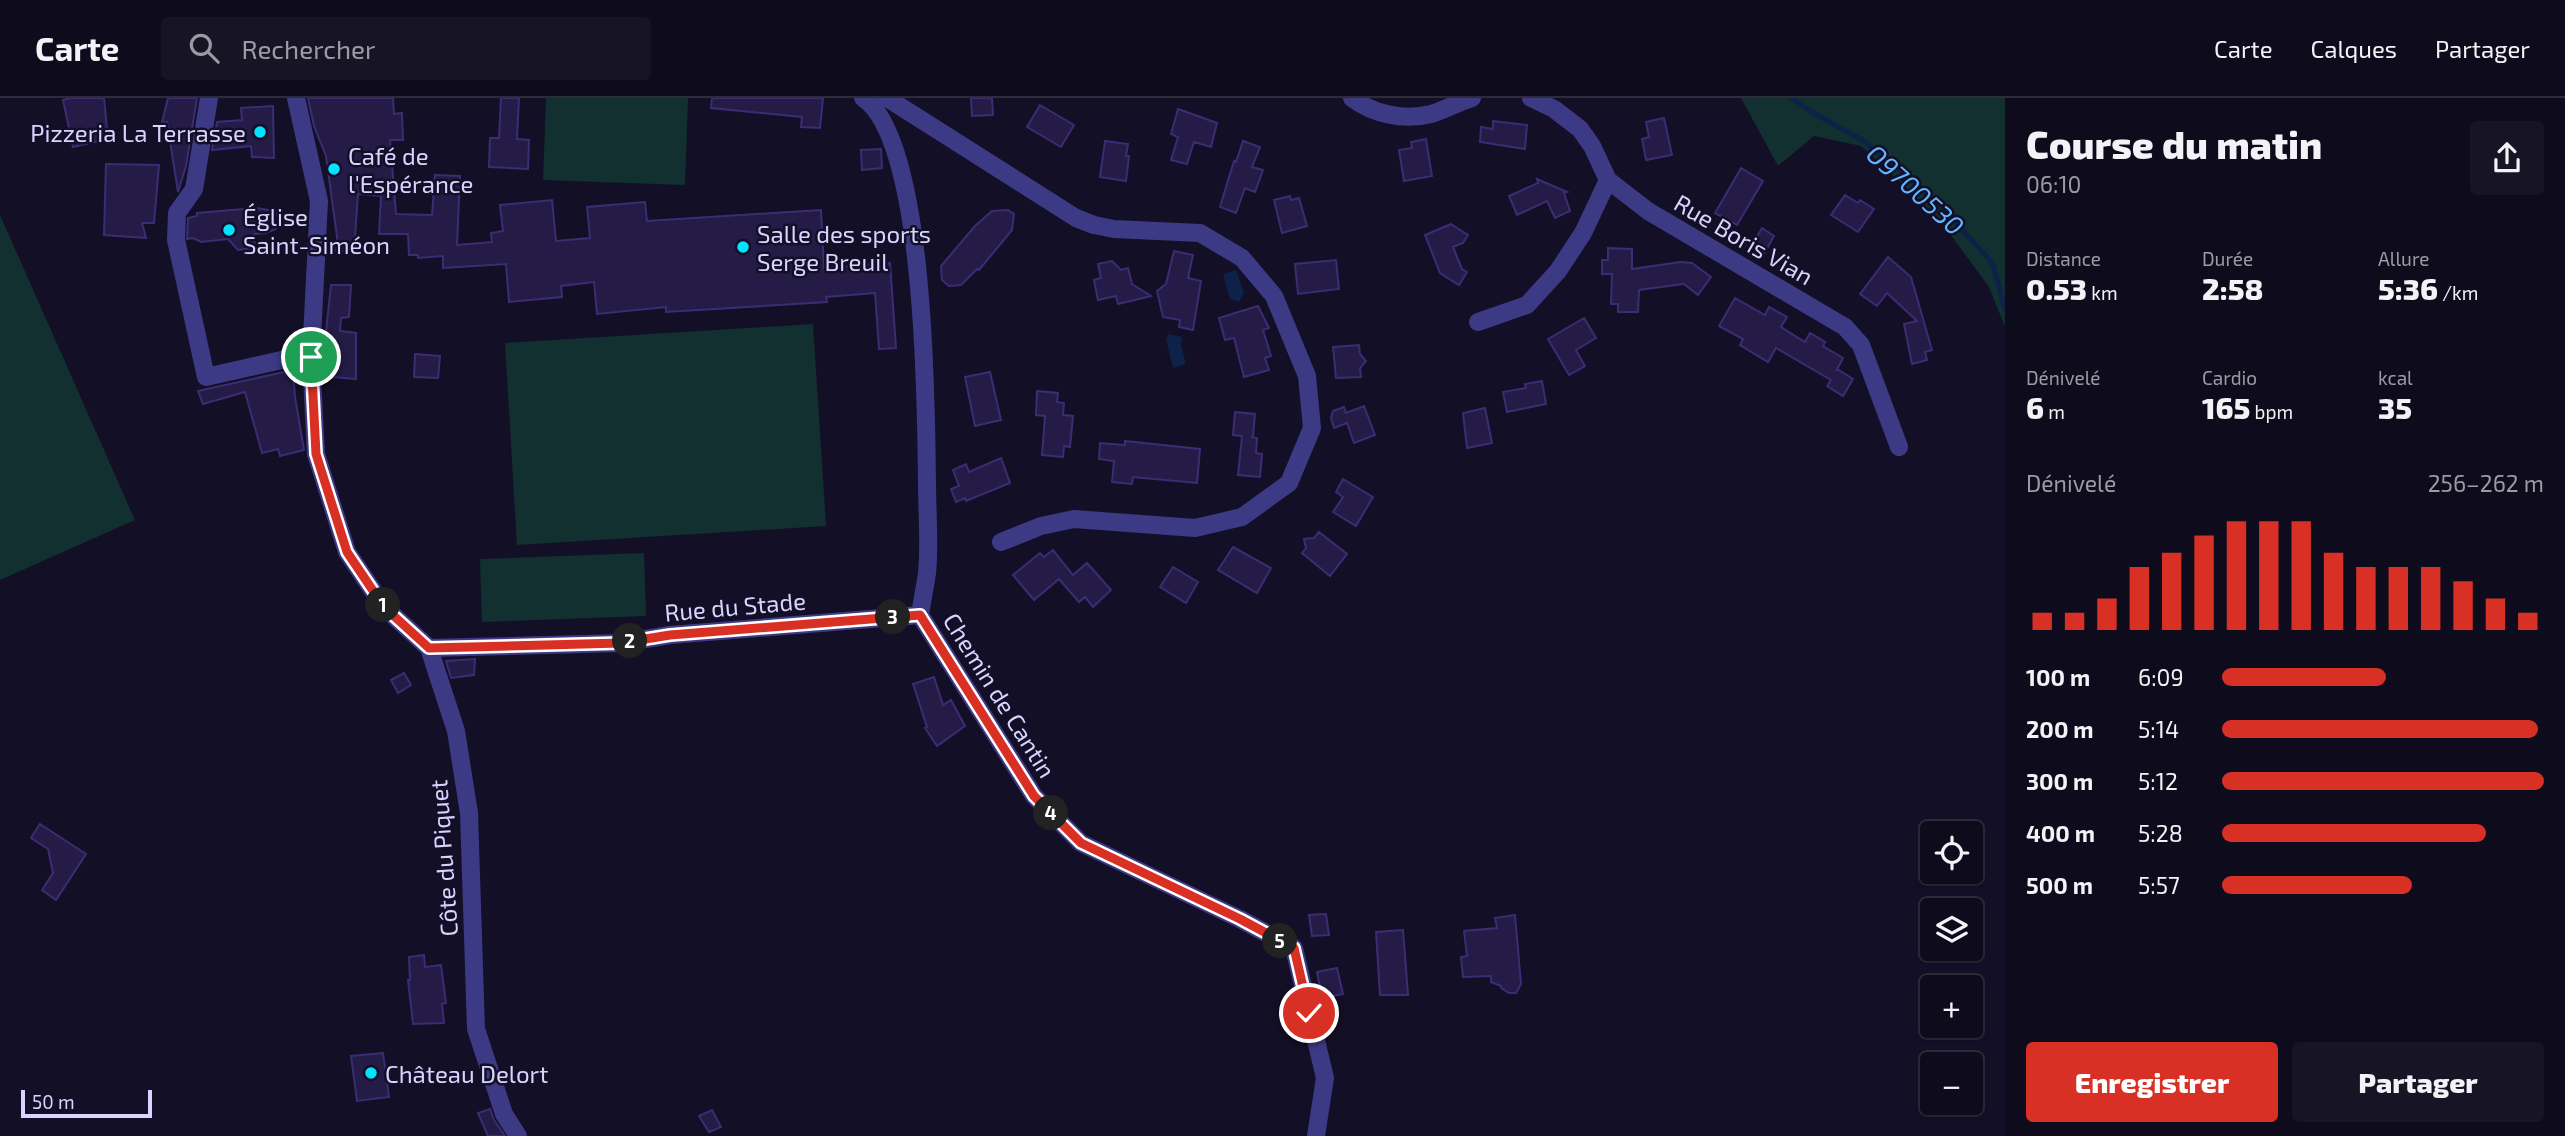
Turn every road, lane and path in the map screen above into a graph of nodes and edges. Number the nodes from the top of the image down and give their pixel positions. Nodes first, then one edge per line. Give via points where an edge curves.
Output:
1 (209, 98) edge
2 (296, 98) edge
3 (863, 98) edge
4 (887, 98) edge
5 (1352, 98) edge
6 (1472, 98) edge
7 (1531, 98) edge
8 (1608, 180) junction
9 (1478, 322) dead end
10 (311, 357) junction
11 (1899, 447) dead end
12 (1001, 542) dead end
13 (920, 615) junction
14 (429, 648) junction
15 (518, 1136) edge
16 (1316, 1136) edge

1 - 10 street via 194,189 177,213 176,240 206,377
2 - 10 street, Côte du Piquet via 320,201
3 - 13 street, Chemin de Cantin via 879,112 896,149 915,236 926,388 927,568
4 - 12 street via 1076,218 1114,229 1200,233 1242,258 1273,296 1307,376 1312,428 1289,483 1242,517 1195,528 1074,519
5 - 6 street via 1376,111 1411,117
7 - 8 street, Rue Boris Vian via 1580,129
8 - 9 street via 1583,233 1558,271 1527,305
8 - 11 street, Rue Boris Vian via 1648,211 1845,327 1861,345
10 - 14 street, Côte du Piquet via 316,454 347,552 384,607
13 - 14 street, Rue du Stade via 621,643
13 - 16 street, Chemin de Cantin via 1034,796 1081,843 1294,948 1325,1078
14 - 15 street, Côte du Piquet via 456,730 469,813 476,1029 504,1114

